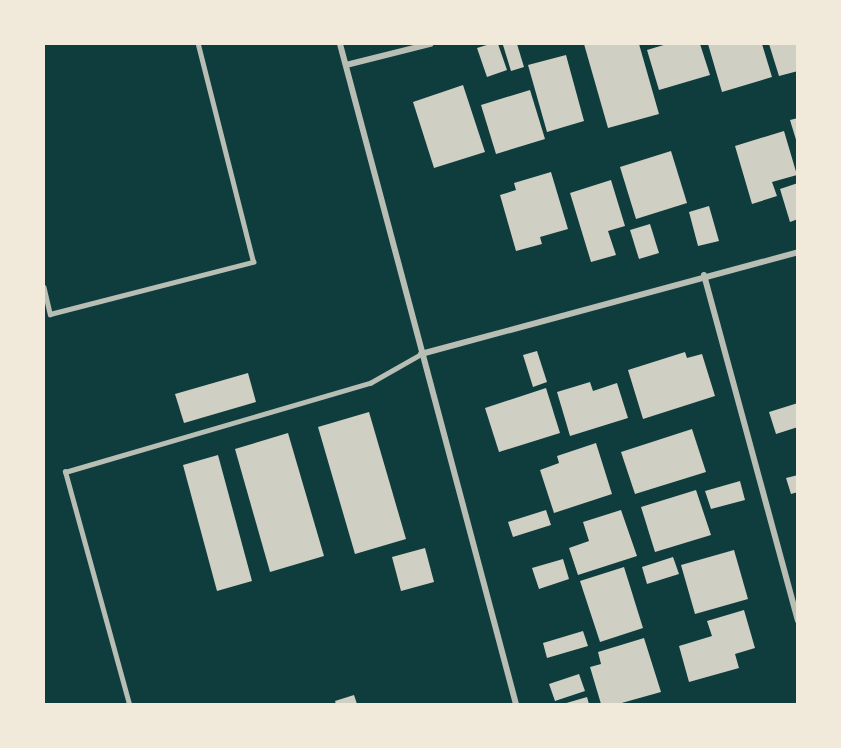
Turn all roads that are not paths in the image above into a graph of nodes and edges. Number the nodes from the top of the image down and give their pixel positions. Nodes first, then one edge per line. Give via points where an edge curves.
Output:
1 (198, 44) edge
2 (340, 44) edge
3 (430, 44) edge
4 (346, 66) junction
5 (798, 252) edge
6 (704, 275) junction
7 (44, 287) edge
8 (50, 314) junction
9 (44, 315) edge
10 (421, 354) junction
11 (798, 620) edge
12 (129, 705) edge
13 (516, 705) edge

1 - 8 lane via 253,262
2 - 4 street
3 - 4 street
4 - 10 street
5 - 6 street
6 - 10 street
6 - 11 street
7 - 8 lane
8 - 9 lane
10 - 12 lane via 370,383 65,472
10 - 13 street

